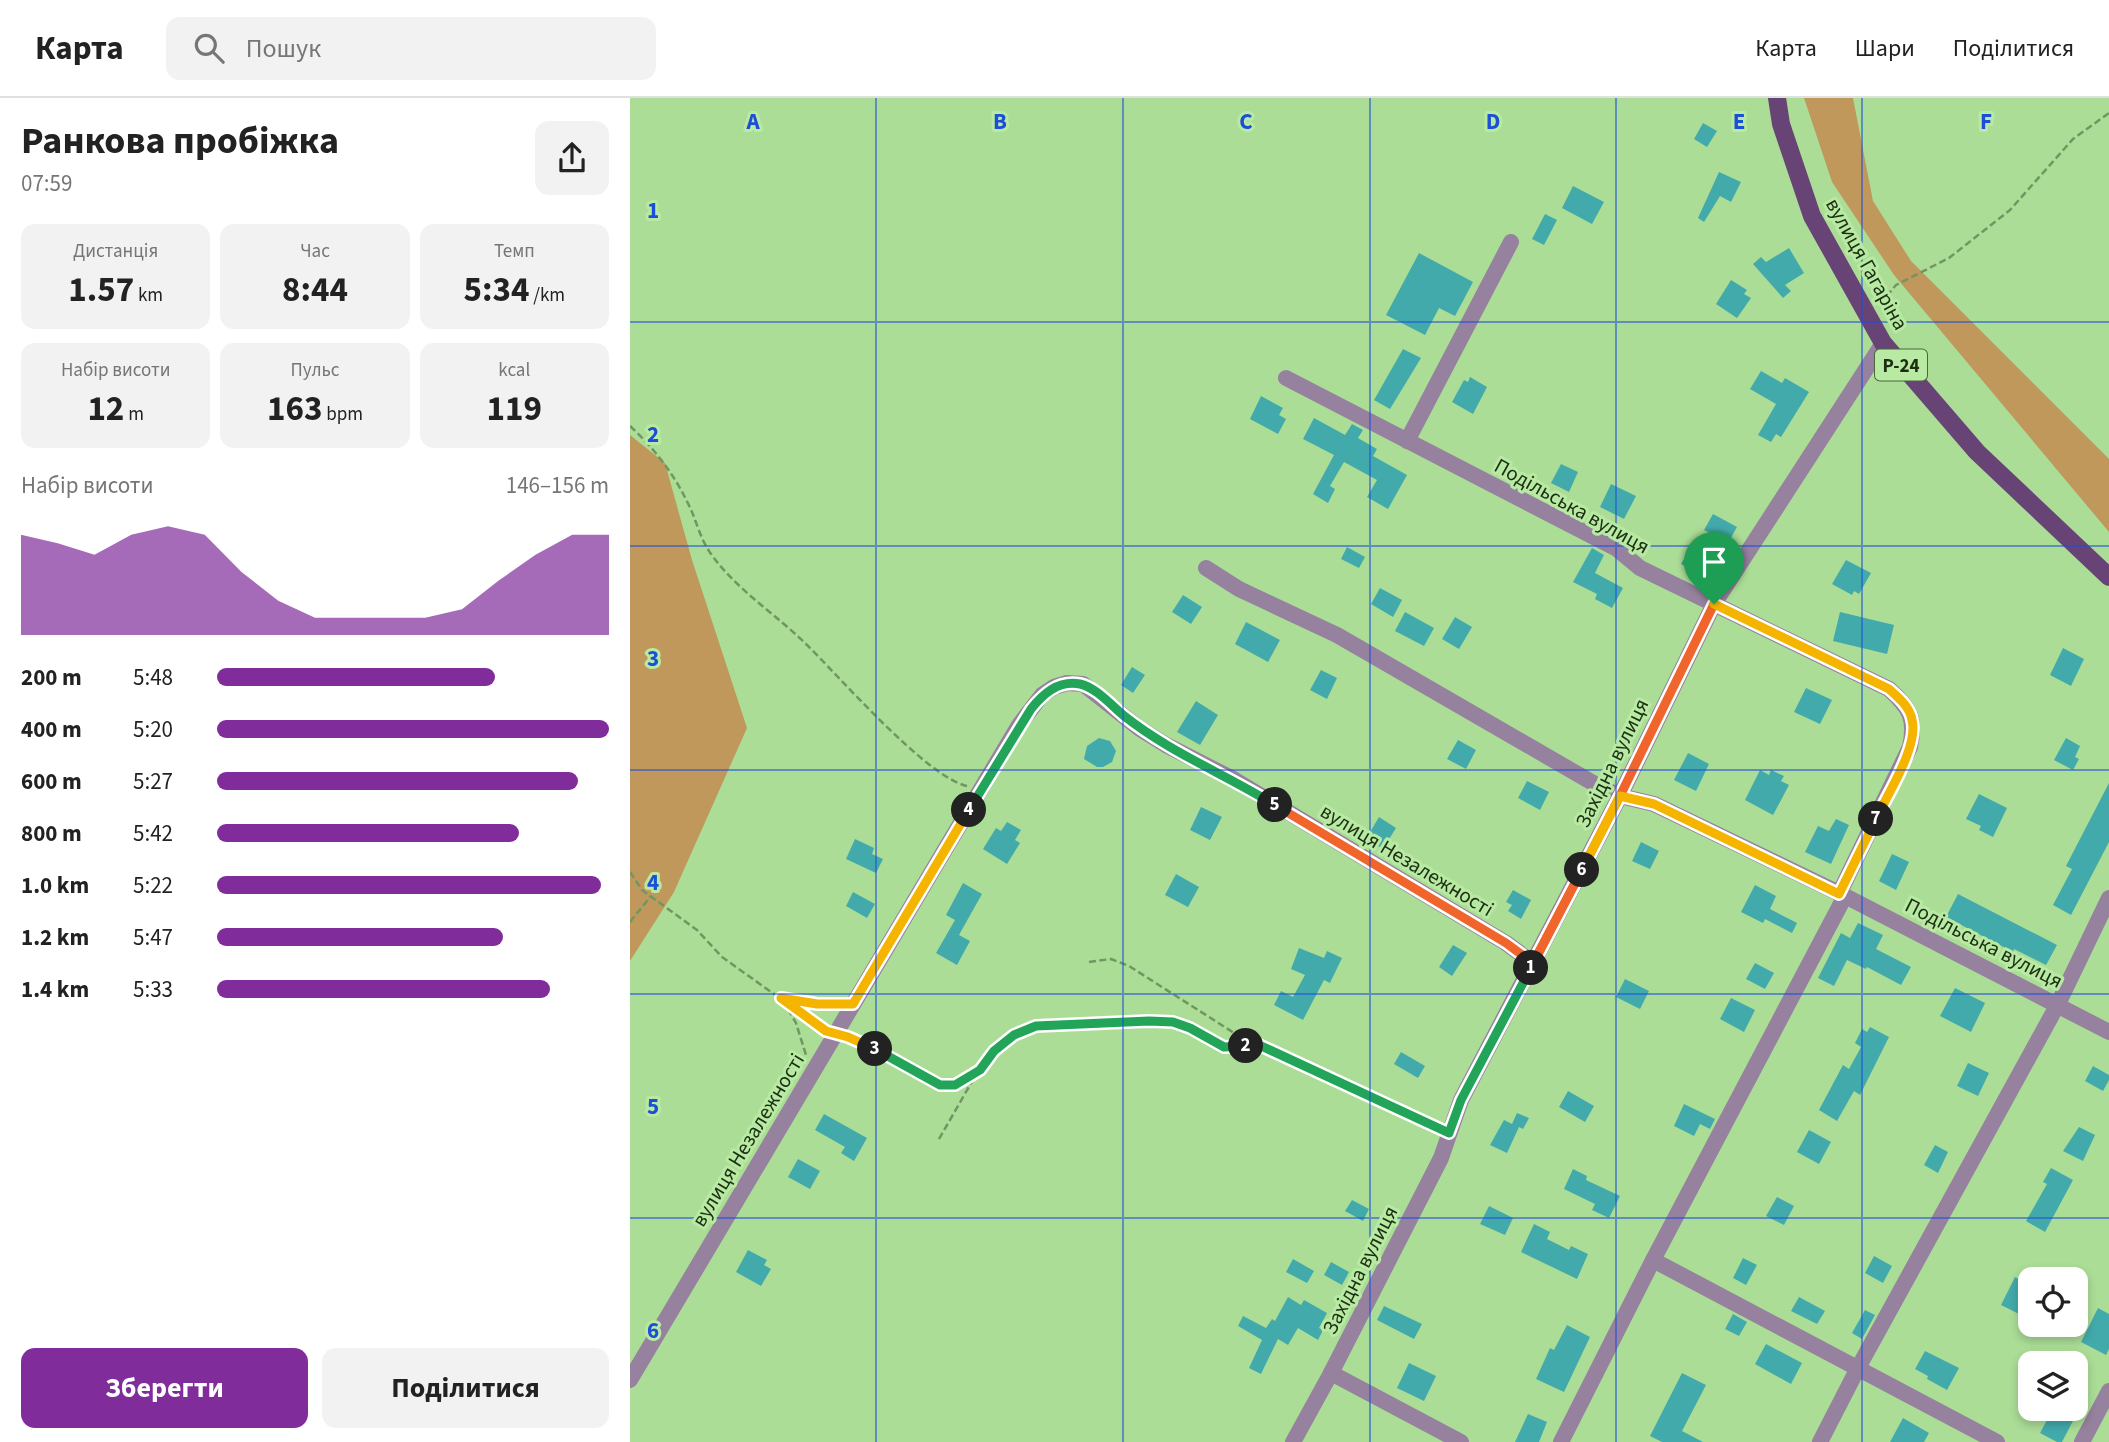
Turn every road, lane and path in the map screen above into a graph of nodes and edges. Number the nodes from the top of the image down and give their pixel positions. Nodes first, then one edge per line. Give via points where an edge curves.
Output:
1 (1777, 98) edge
2 (2109, 113) edge
3 (1511, 242) dead end
4 (1880, 304) dead end
5 (1883, 344) junction
6 (1286, 378) dead end
7 (630, 426) edge
8 (1408, 441) junction
9 (1206, 568) dead end
10 (2109, 577) edge
11 (1714, 604) junction
12 (984, 785) junction
13 (1620, 796) junction
14 (630, 872) edge
15 (630, 877) edge
16 (635, 881) junction
17 (1842, 895) junction
18 (651, 896) junction
19 (2109, 898) edge
20 (630, 922) edge
21 (1089, 962) dead end
22 (1533, 963) junction
23 (781, 998) junction
24 (853, 1004) junction
25 (2058, 1004) junction
26 (2109, 1032) edge
27 (835, 1034) junction
28 (1257, 1044) junction
29 (815, 1068) junction
30 (980, 1070) junction
31 (1449, 1133) junction
32 (939, 1139) dead end
33 (1653, 1260) junction
34 (1858, 1368) junction
35 (1331, 1373) junction
36 (630, 1380) edge
37 (2109, 1391) edge
38 (1293, 1442) edge
39 (1461, 1442) edge
40 (1561, 1442) edge
41 (1820, 1442) edge
42 (1997, 1442) edge
43 (2082, 1442) edge

1 - 5 main road, вулиця Гагаріна / Р-24 via 1781,124 1812,216
2 - 4 path via 2073,139 2010,210 1949,258 1896,285
3 - 8 street
5 - 10 main road, вулиця Гагаріна / Р-24 via 1977,452
5 - 11 street, Західна вулиця
6 - 8 street, Подільська вулиця
7 - 12 path via 672,473 709,551 734,580 937,770 960,785
8 - 11 street, Подільська вулиця
9 - 13 street, Подільська вулиця via 1238,589 1337,635
11 - 13 street, Західна вулиця
11 - 17 street, Подільська вулиця via 1889,689 1912,719 1910,747
12 - 22 street, вулиця Незалежності via 1042,695 1067,683 1083,684 1140,729 1235,780
12 - 24 street, вулиця Незалежності
13 - 17 street, Подільська вулиця via 1654,804
13 - 22 street, Західна вулиця
14 - 16 path
15 - 16 path
16 - 18 path
17 - 25 street, Подільська вулиця
17 - 33 street
18 - 20 path
18 - 23 path via 697,930 741,972
19 - 25 street
21 - 28 path via 1111,959 1129,965
22 - 31 street, Західна вулиця via 1461,1100
23 - 24 path
23 - 27 path
23 - 29 path
24 - 27 street, вулиця Незалежності
25 - 26 street, Подільська вулиця
25 - 34 street
27 - 29 street, вулиця Незалежності
27 - 30 path via 871,1045 940,1085 955,1085
28 - 30 path via 1224,1047 1173,1022 1036,1026 1014,1035
28 - 31 path
29 - 36 street, вулиця Незалежності
30 - 32 path
31 - 35 street, Західна вулиця via 1441,1158
33 - 34 street
33 - 40 street
34 - 41 street
34 - 42 street
35 - 38 street, Західна вулиця
35 - 39 street
37 - 43 street

